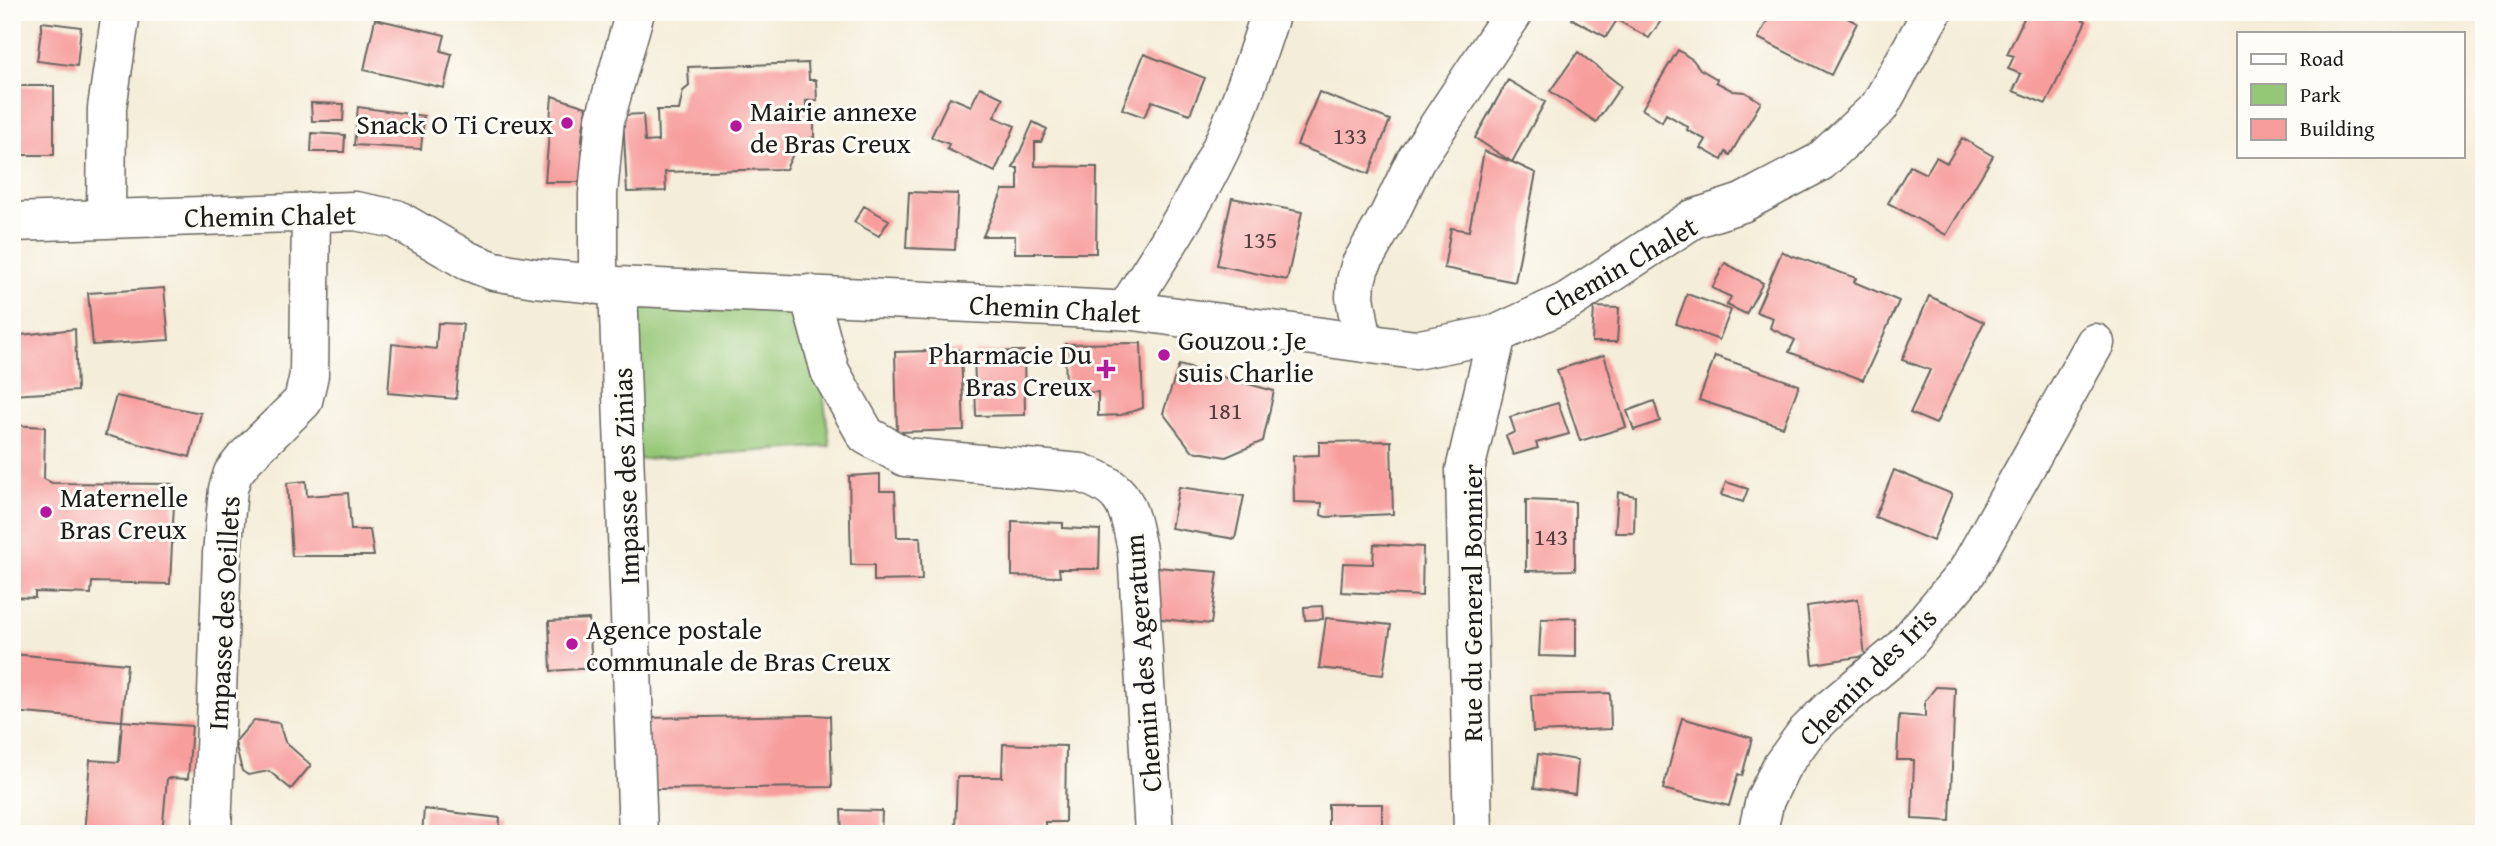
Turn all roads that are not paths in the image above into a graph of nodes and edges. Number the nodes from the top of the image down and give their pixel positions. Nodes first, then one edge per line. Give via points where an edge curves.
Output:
1 (121, 12) edge
2 (635, 12) edge
3 (1271, 12) edge
4 (1514, 12) edge
5 (1932, 12) edge
6 (311, 212) junction
7 (106, 218) junction
8 (12, 222) edge
9 (608, 286) junction
10 (809, 294) junction
11 (1126, 310) junction
12 (1497, 334) junction
13 (1363, 342) junction
14 (2095, 343) dead end
15 (212, 834) edge
16 (638, 834) edge
17 (1154, 834) edge
18 (1473, 834) edge
19 (1757, 834) edge

1 - 7 street via 107,108
2 - 9 street via 605,119 598,194
3 - 11 street via 1221,148
4 - 13 street via 1415,161 1360,266 1355,297
5 - 12 street, Chemin Chalet via 1879,107 1820,162 1742,203 1693,219 1568,301
6 - 7 street, Chemin Chalet
6 - 9 street, Chemin Chalet via 355,211 396,219 494,271
6 - 15 street, Impasse des Oeillets via 307,388 294,412 244,458 228,489
7 - 8 street, Chemin Chalet
9 - 10 street, Chemin Chalet
9 - 16 street, Impasse des Zinias
10 - 11 street, Chemin Chalet
10 - 17 street, Chemin des Ageratum via 830,371 866,435 905,457 1081,473 1103,481 1122,496 1137,550
11 - 13 street, Chemin Chalet
12 - 13 street, Chemin Chalet via 1415,350
12 - 18 street, Rue du General Bonnier via 1465,471
14 - 19 street, Chemin des Iris via 1967,572 1901,650 1805,734 1765,800

